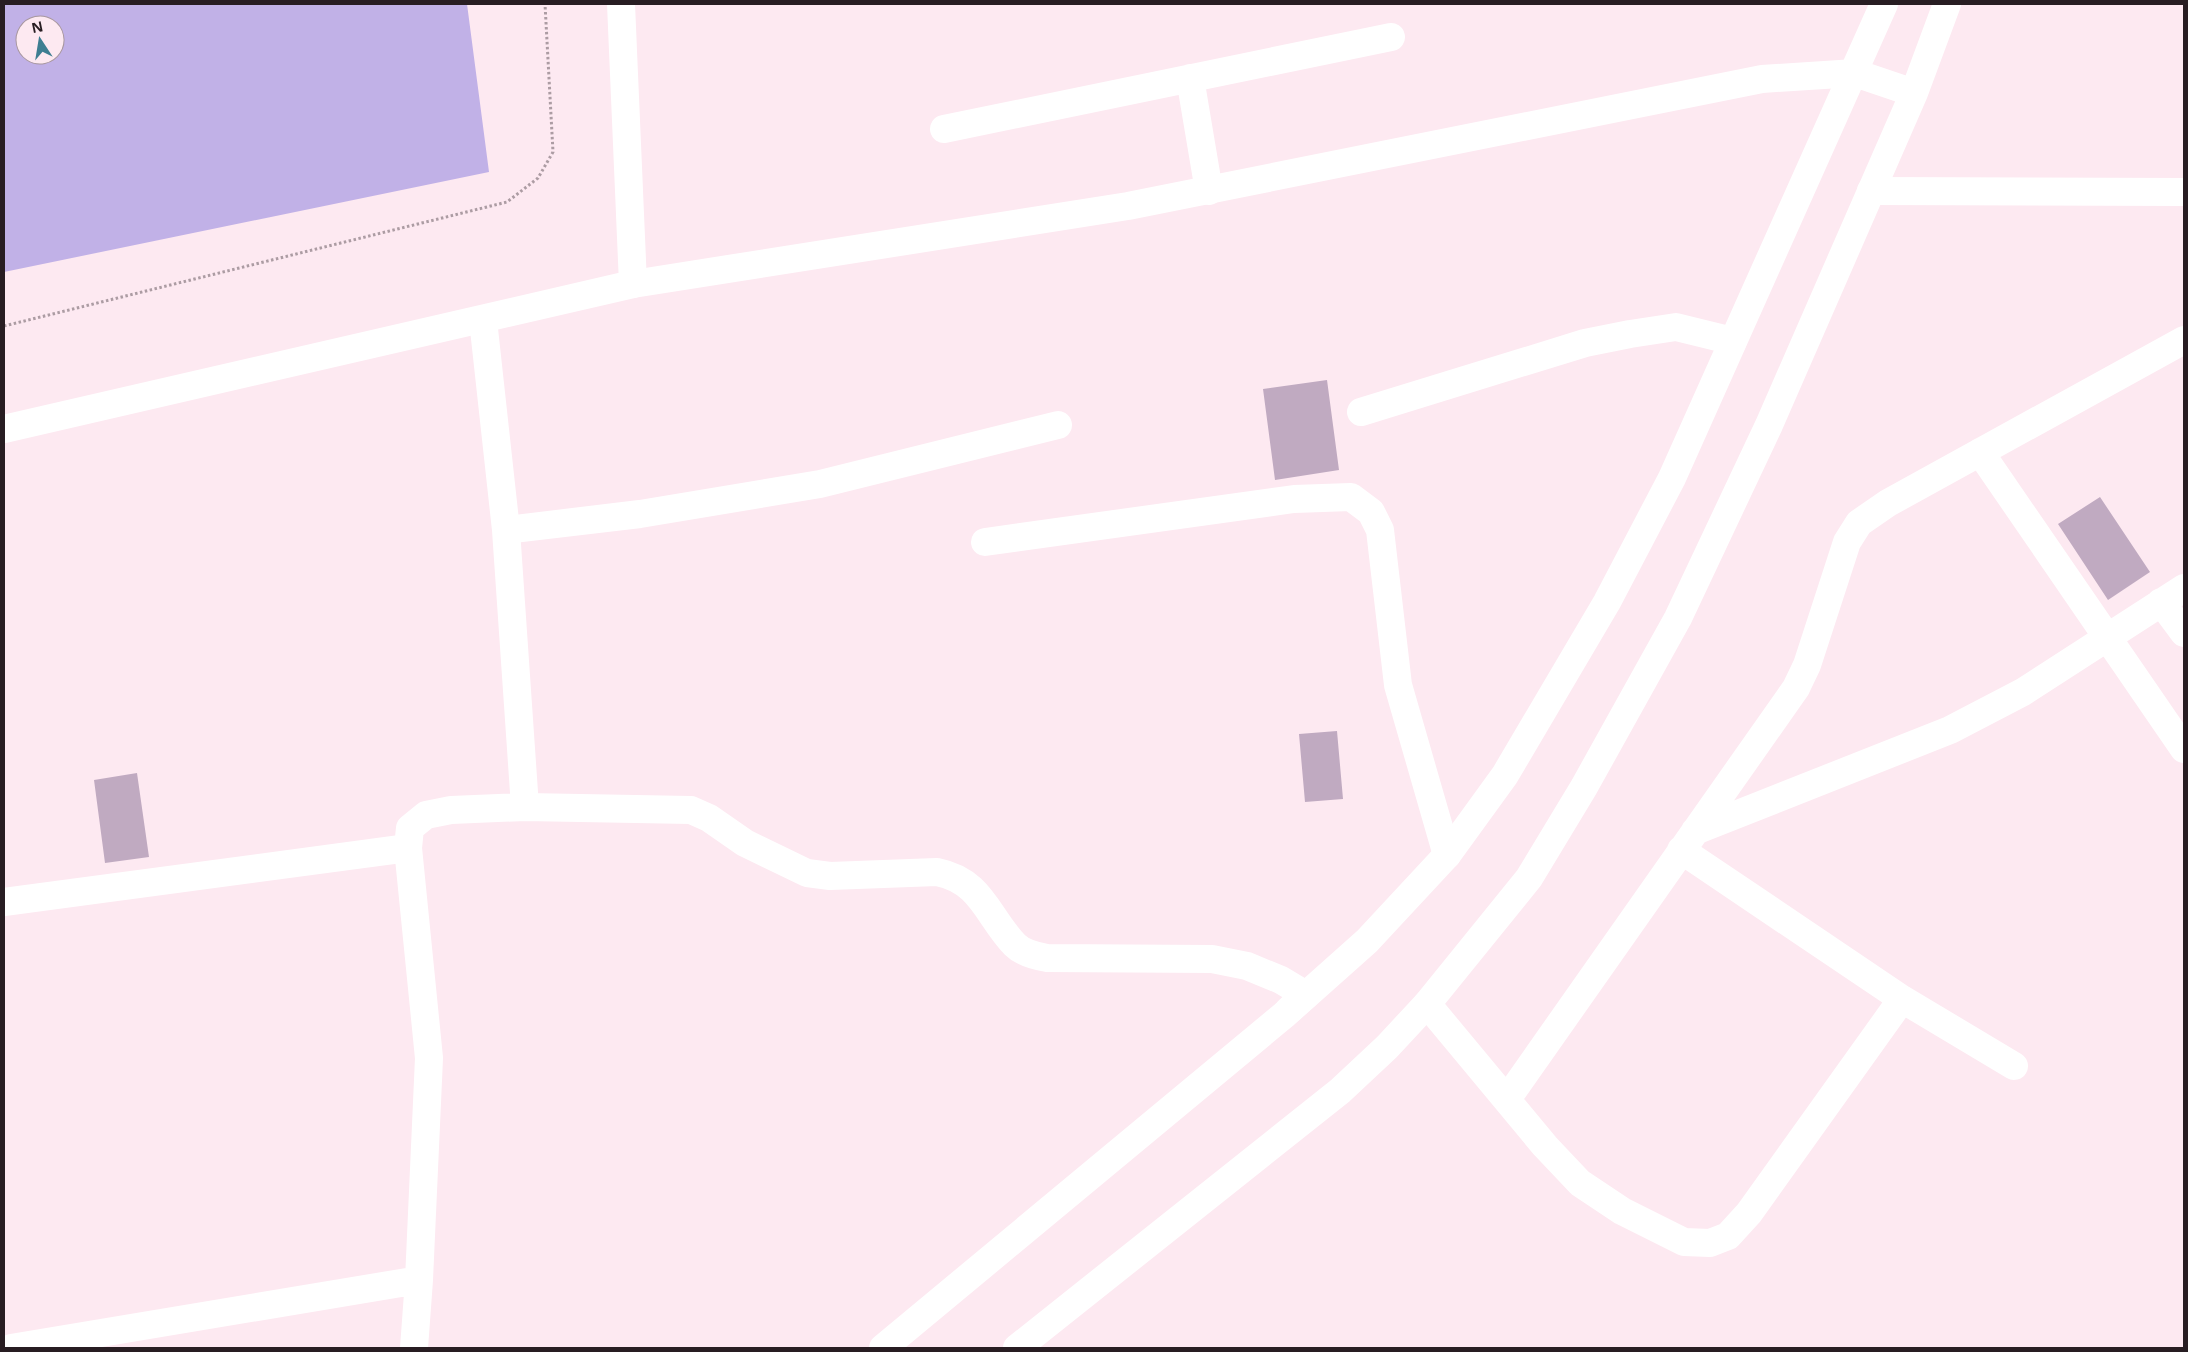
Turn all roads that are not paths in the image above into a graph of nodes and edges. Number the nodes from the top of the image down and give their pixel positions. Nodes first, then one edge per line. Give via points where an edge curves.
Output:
1 (621, 4) edge
2 (1884, 4) edge
3 (1947, 4) edge
4 (1391, 37) dead end
5 (1855, 73) junction
6 (1190, 78) junction
7 (1914, 94) junction
8 (944, 129) dead end
9 (1209, 191) junction
10 (1871, 192) junction
11 (2184, 192) edge
12 (633, 284) junction
13 (483, 320) junction
14 (2184, 340) edge
15 (1733, 341) junction
16 (1361, 412) dead end
17 (1058, 425) dead end
18 (4, 429) edge
19 (1980, 452) junction
20 (506, 530) junction
21 (985, 542) dead end
22 (2184, 588) edge
23 (2161, 602) junction
24 (2184, 633) edge
25 (2107, 636) junction
26 (2184, 749) edge
27 (525, 807) junction
28 (1688, 840) junction
29 (408, 848) junction
30 (1447, 855) junction
31 (4, 902) edge
32 (1902, 999) junction
33 (1427, 1004) junction
34 (1284, 1014) junction
35 (2014, 1066) dead end
36 (1507, 1099) junction
37 (419, 1280) junction
38 (11, 1348) edge
39 (414, 1348) edge
40 (883, 1348) edge
41 (1017, 1348) edge

1 - 12 street
2 - 5 street
3 - 7 street
4 - 6 street
5 - 7 street
5 - 9 street via 1762,79
5 - 15 street
6 - 8 street
6 - 9 street
7 - 10 street
9 - 12 street
10 - 11 street
10 - 33 street via 1769,425 1678,618 1529,878
12 - 13 street
13 - 18 street
13 - 20 street
14 - 19 street
15 - 16 street via 1676,327 1630,334 1586,343
15 - 30 street via 1672,478 1607,602 1505,775
17 - 20 street via 820,484 640,514
19 - 25 street
19 - 28 street via 1888,503 1859,523 1847,542 1807,665 1796,688
20 - 27 street
21 - 30 street via 1294,499 1351,497 1370,512 1380,530 1398,685
22 - 23 street
23 - 24 street
23 - 25 street
25 - 26 street
25 - 28 street via 2023,692 1950,730
27 - 29 street via 451,810 426,815 410,828
27 - 34 street via 691,810 807,873 830,876 937,872 951,875 974,890 1015,945 1030,955 1046,958 1212,959 1247,966 1306,994
28 - 32 street
28 - 36 street
29 - 31 street
29 - 37 street via 429,1058
30 - 34 street via 1367,941
32 - 35 street
32 - 36 street via 1749,1213 1728,1236 1710,1243 1684,1242 1622,1211 1580,1183
33 - 36 street
33 - 41 street via 1340,1091
34 - 40 street
37 - 38 street
37 - 39 street

